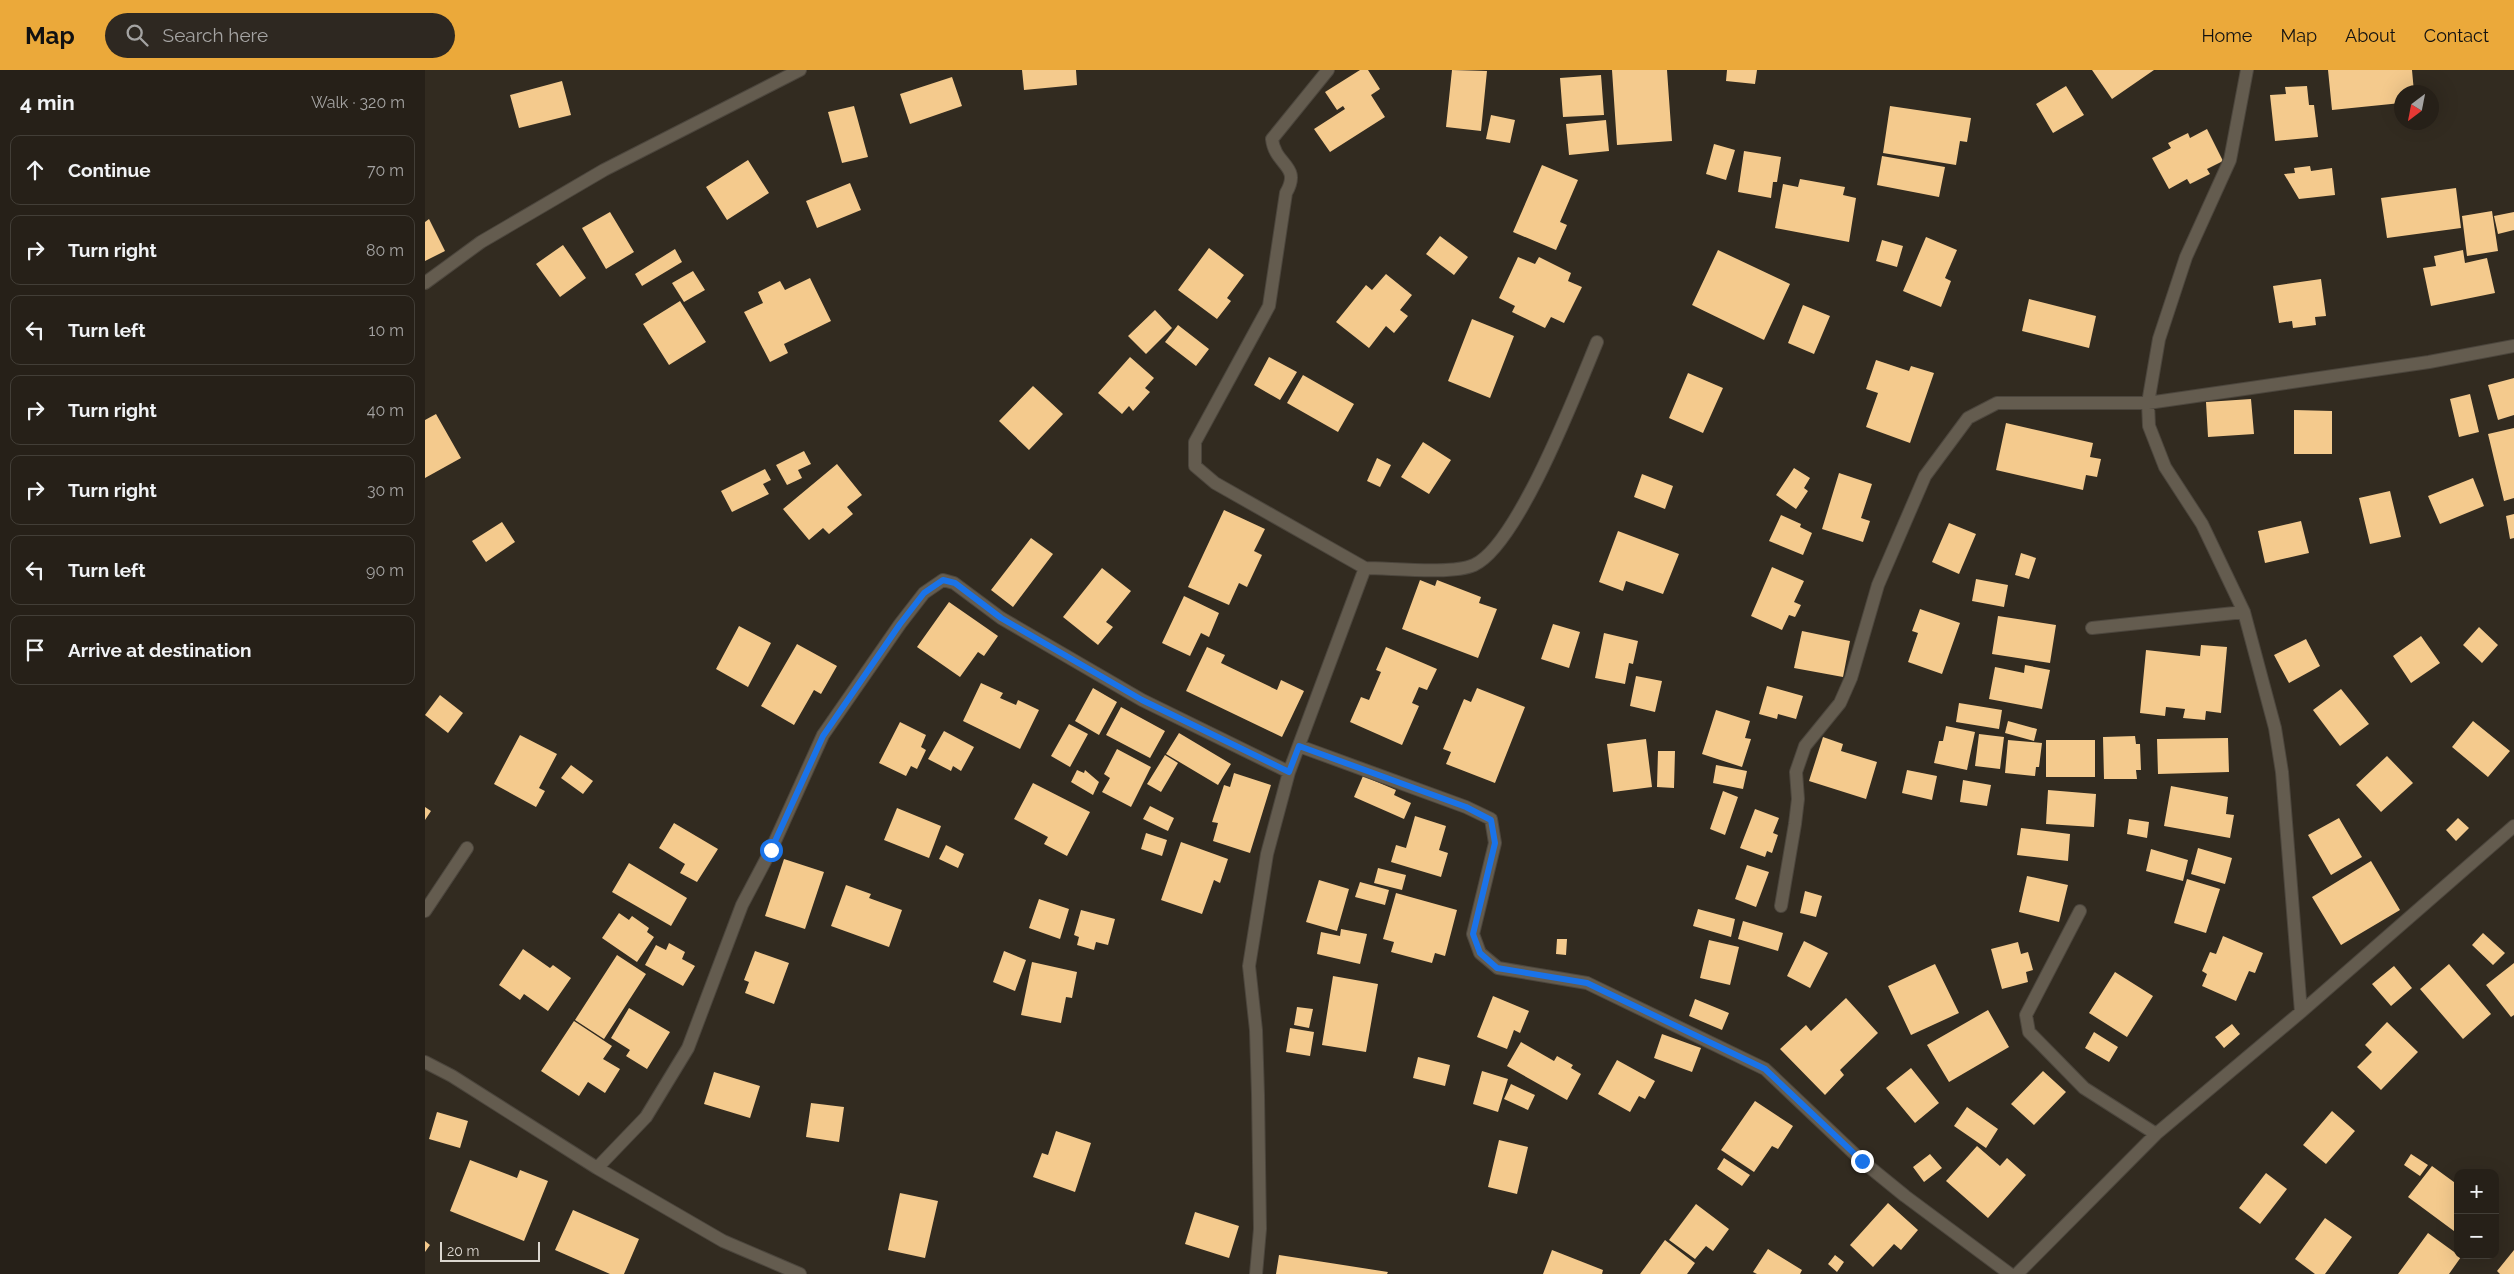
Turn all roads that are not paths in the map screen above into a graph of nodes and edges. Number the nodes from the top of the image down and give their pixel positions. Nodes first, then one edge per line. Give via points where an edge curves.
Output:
1 (800, 70) edge
2 (1328, 70) edge
3 (2247, 70) edge
4 (425, 284) edge
5 (1597, 342) dead end
6 (2514, 346) edge
7 (2148, 403) junction
8 (1365, 568) junction
9 (2244, 612) junction
10 (2092, 628) dead end
11 (1299, 746) junction
12 (1289, 772) junction
13 (2514, 826) edge
14 (467, 848) dead end
15 (1781, 906) dead end
16 (425, 911) edge
17 (2080, 911) dead end
18 (2301, 1012) junction
19 (425, 1062) edge
20 (2156, 1134) junction
21 (597, 1168) junction
22 (800, 1274) edge
23 (1256, 1274) edge
24 (2010, 1274) edge
25 (2017, 1274) edge

1 - 4 street via 604,170 481,242
2 - 8 street via 1272,139 1273,151 1291,172 1293,182 1286,194 1269,306 1195,442 1195,466 1215,483
3 - 7 street via 2230,160 2186,257 2159,339
5 - 8 street via 1553,447 1507,533 1491,554 1474,565 1453,570
6 - 7 street via 2429,362
7 - 9 street via 2149,426 2165,467 2202,524
7 - 15 street via 1997,403 1968,418 1925,476 1878,585 1851,678 1840,703 1805,746 1796,772 1798,799
8 - 11 street
9 - 10 street
9 - 18 street via 2275,728 2282,772
11 - 12 street
11 - 24 street via 1466,807 1491,820 1495,843 1473,934 1480,953 1497,968 1587,983 1765,1069 1862,1161
12 - 21 street via 1142,700 1001,618 955,583 943,580 924,593 900,624 823,736 742,905 688,1048 647,1117
12 - 23 street via 1267,854 1249,966 1258,1104 1260,1229
13 - 18 street
14 - 16 street
17 - 20 street via 2026,1015 2029,1032 2084,1088
18 - 20 street
19 - 21 street
20 - 25 street
21 - 22 street via 723,1241

